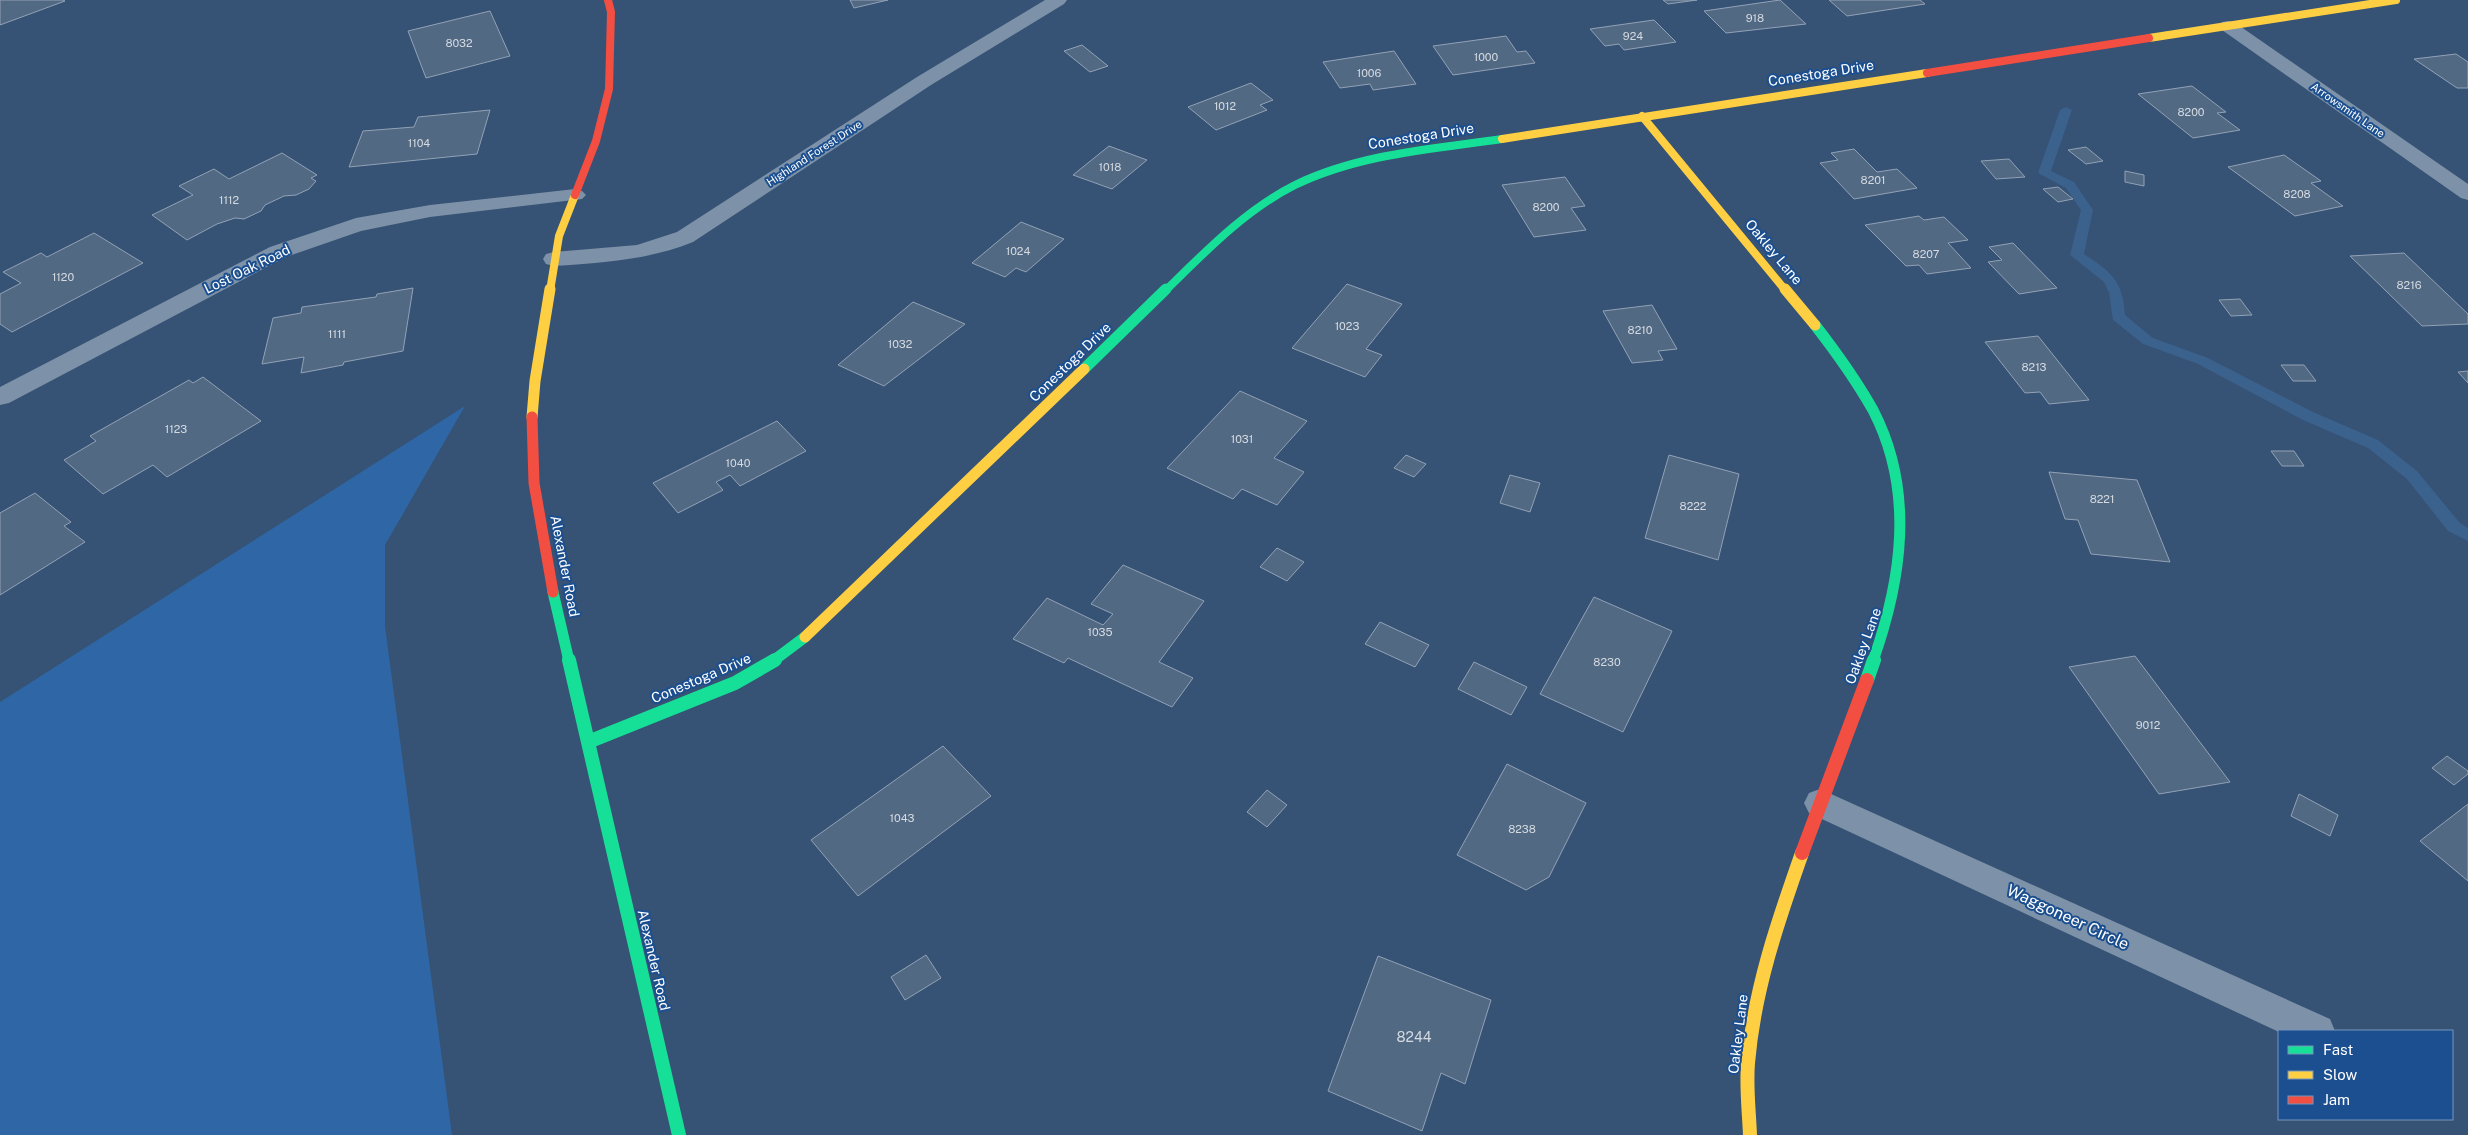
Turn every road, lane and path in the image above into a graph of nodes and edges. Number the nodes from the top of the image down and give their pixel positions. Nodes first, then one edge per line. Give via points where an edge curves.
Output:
1 (608, 0) edge
2 (1058, 0) edge
3 (2396, 0) edge
4 (2228, 26) junction
5 (1642, 116) junction
6 (2468, 194) edge
7 (575, 195) junction
8 (554, 259) junction
9 (0, 398) edge
10 (588, 742) junction
11 (1820, 803) junction
12 (2315, 1030) edge
13 (679, 1135) edge
14 (1750, 1135) edge

1 - 7 street, Alexander Road via 612,12 609,88 596,141
2 - 8 street, Highland Forest Drive via 924,81 685,237 635,254
3 - 4 street, Conestoga Drive
4 - 5 street, Conestoga Drive
4 - 6 street, Arrowsmith Lane
5 - 10 street, Conestoga Drive via 1394,154 1319,175 1272,198 1214,244 805,637 766,667 735,683
5 - 11 street, Oakley Lane via 1841,357 1882,432 1896,472 1903,518 1901,563 1891,616
7 - 8 street, Alexander Road
7 - 9 street, Lost Oak Road via 430,211 356,226 278,252
8 - 10 street, Alexander Road via 535,381 531,438 540,521 553,594
10 - 13 street, Alexander Road
11 - 12 street, Waggoneer Circle
11 - 14 street, Oakley Lane via 1790,880 1756,999 1747,1077

